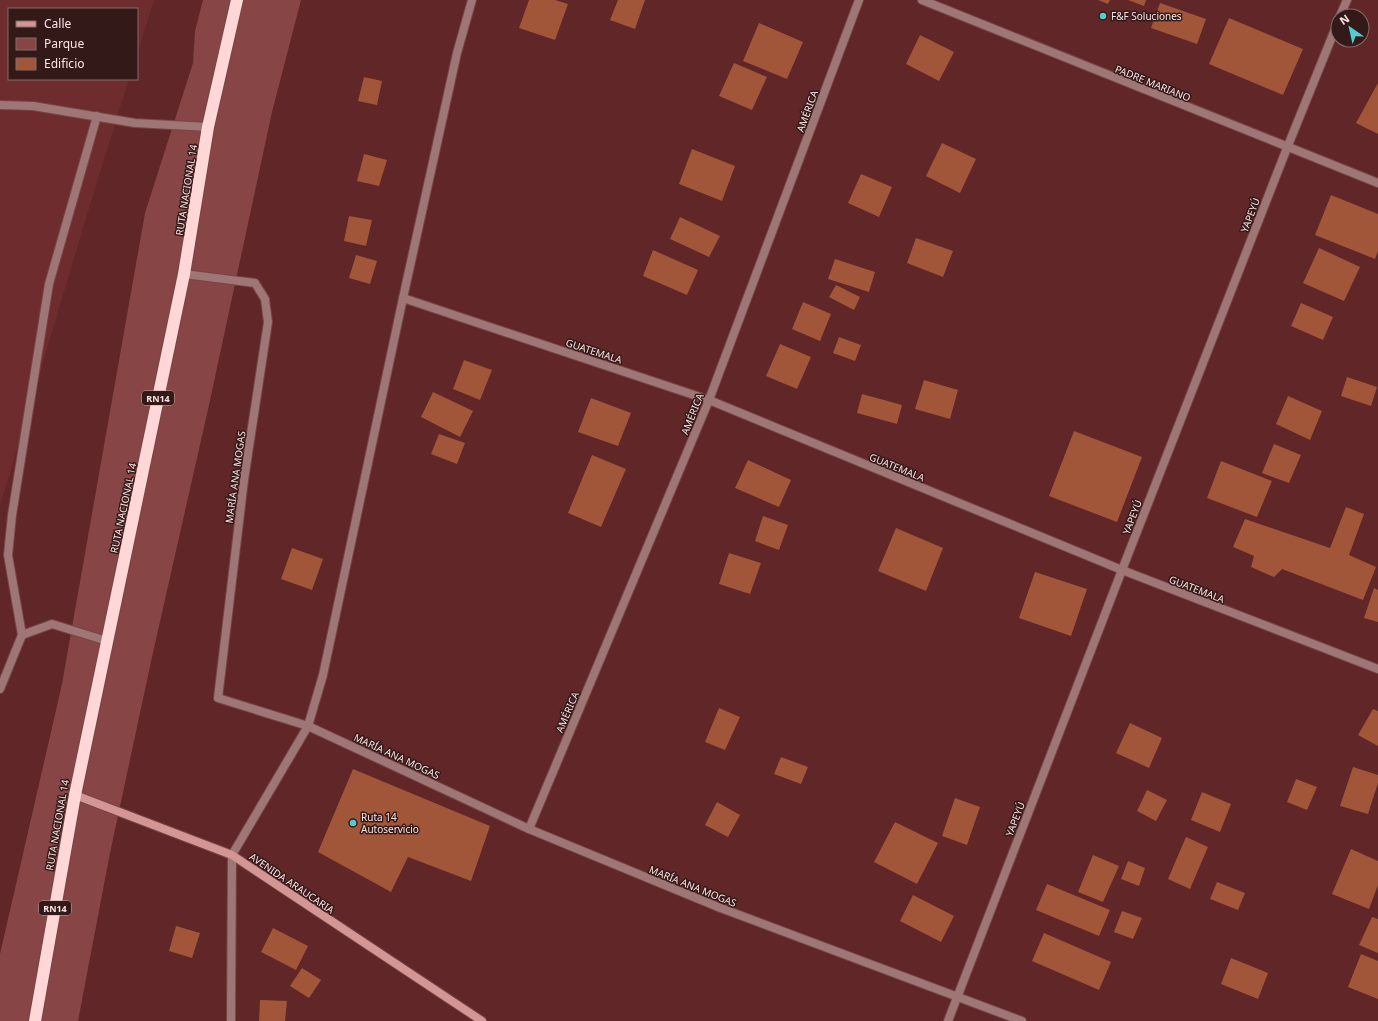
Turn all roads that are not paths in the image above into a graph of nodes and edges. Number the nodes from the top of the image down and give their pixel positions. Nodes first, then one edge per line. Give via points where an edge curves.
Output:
1 (238, 0) edge
2 (472, 0) edge
3 (859, 0) edge
4 (922, 0) edge
5 (1330, 42) edge
6 (0, 105) edge
7 (97, 116) junction
8 (208, 127) junction
9 (1287, 148) junction
10 (1378, 183) edge
11 (184, 274) junction
12 (403, 298) junction
13 (709, 400) junction
14 (1122, 570) junction
15 (22, 635) junction
16 (107, 641) junction
17 (1378, 670) edge
18 (0, 689) edge
19 (308, 726) junction
20 (74, 795) junction
21 (529, 829) junction
22 (232, 855) junction
23 (957, 996) junction
24 (35, 1021) edge
25 (231, 1021) edge
26 (482, 1021) edge
27 (948, 1021) edge
28 (1022, 1021) edge

1 - 8 highway, RUTA NACIONAL 14 / RN14
2 - 12 street via 457,53
3 - 13 street, AMÉRICA
4 - 9 street, PADRE MARIANO
5 - 9 street, YAPEYÚ
6 - 7 street via 33,106
7 - 8 street via 135,123
7 - 15 street via 49,284 12,515 8,555
8 - 11 highway, RUTA NACIONAL 14 / RN14
9 - 10 street, PADRE MARIANO
9 - 14 street, YAPEYÚ
11 - 16 highway, RUTA NACIONAL 14 / RN14
11 - 19 street, MARÍA ANA MOGAS via 255,283 265,299 268,322 244,480 218,698
12 - 13 street, GUATEMALA
12 - 19 street via 323,675
13 - 14 street, GUATEMALA
13 - 21 street, AMÉRICA
14 - 17 street, GUATEMALA
14 - 23 street, YAPEYÚ
15 - 16 street via 52,624
15 - 18 street
16 - 20 highway, RUTA NACIONAL 14 / RN14
19 - 21 street, MARÍA ANA MOGAS
19 - 22 street
20 - 22 main road, AVENIDA ARAUCARIA
20 - 24 highway, RUTA NACIONAL 14 / RN14
21 - 23 street, MARÍA ANA MOGAS via 718,907
22 - 25 street
22 - 26 main road, AVENIDA ARAUCARIA
23 - 27 street, YAPEYÚ
23 - 28 street, MARÍA ANA MOGAS

